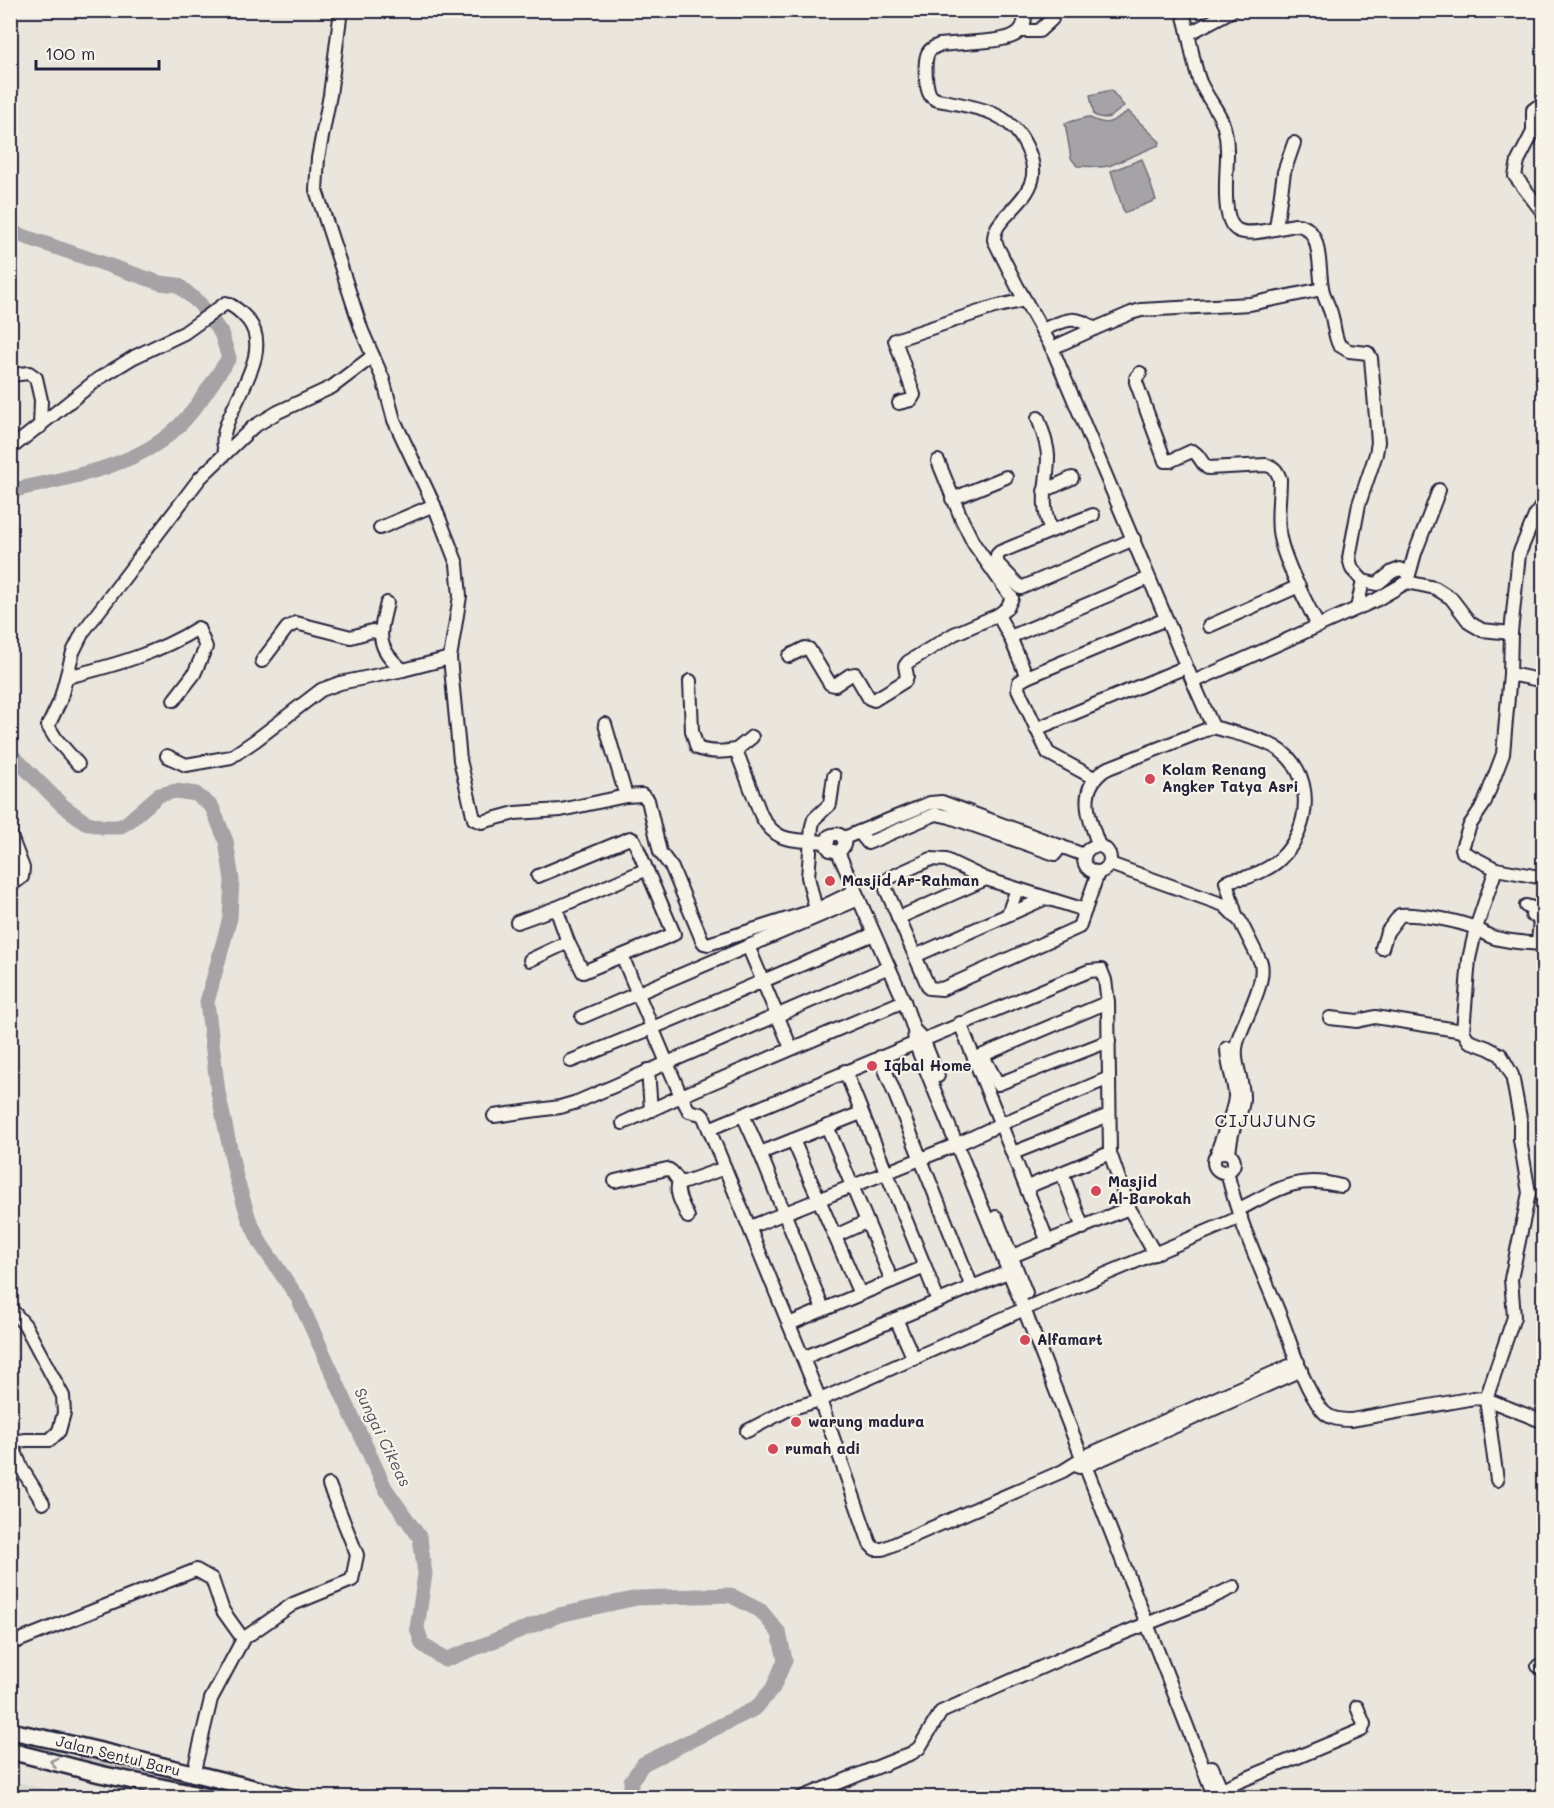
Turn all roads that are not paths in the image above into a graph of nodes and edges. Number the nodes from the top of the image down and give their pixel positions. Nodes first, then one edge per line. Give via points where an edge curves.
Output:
1 (341, 10) edge
2 (1024, 10) edge
3 (1182, 10) edge
4 (1233, 10) edge
5 (1052, 19) dead end
6 (1020, 31) junction
7 (1190, 33) junction
8 (1544, 108) edge
9 (1294, 143) dead end
10 (1544, 214) edge
11 (1275, 228) junction
12 (1322, 289) junction
13 (1025, 300) junction
14 (1094, 329) junction
15 (1042, 330) junction
16 (1052, 348) junction
17 (373, 356) junction
18 (1140, 373) dead end
19 (10, 375) edge
20 (899, 403) dead end
21 (1038, 418) dead end
22 (40, 427) junction
23 (10, 449) edge
24 (226, 452) junction
25 (938, 461) dead end
26 (1006, 477) dead end
27 (1072, 477) dead end
28 (1439, 490) dead end
29 (1044, 491) junction
30 (952, 499) junction
31 (1544, 502) edge
32 (434, 505) junction
33 (1093, 515) dead end
34 (380, 528) dead end
35 (1051, 531) junction
36 (1134, 539) junction
37 (1408, 577) junction
38 (1149, 578) junction
39 (1363, 582) junction
40 (1299, 586) junction
41 (387, 603) dead end
42 (1357, 608) junction
43 (998, 615) junction
44 (1166, 619) junction
45 (1209, 626) dead end
46 (1318, 626) junction
47 (380, 633) junction
48 (1511, 633) junction
49 (1010, 638) junction
50 (789, 656) dead end
51 (450, 658) junction
52 (262, 661) dead end
53 (1186, 667) junction
54 (404, 670) junction
55 (1510, 674) junction
56 (67, 677) junction
57 (1028, 677) junction
58 (690, 681) dead end
59 (1544, 681) edge
60 (1193, 682) junction
61 (174, 700) dead end
62 (605, 724) dead end
63 (1214, 726) junction
64 (1036, 729) junction
65 (752, 736) dead end
66 (736, 750) junction
67 (167, 756) dead end
68 (78, 764) dead end
69 (834, 776) dead end
70 (1094, 778) junction
71 (626, 796) junction
72 (10, 834) edge
73 (844, 838) junction
74 (810, 840) junction
75 (827, 842) junction
76 (1099, 846) junction
77 (838, 852) junction
78 (1084, 855) junction
79 (1110, 864) junction
80 (1497, 868) junction
81 (645, 870) junction
82 (1098, 873) junction
83 (538, 876) dead end
84 (1544, 878) edge
85 (986, 879) junction
86 (10, 886) edge
87 (1017, 889) junction
88 (857, 895) junction
89 (1046, 898) junction
90 (1526, 906) dead end
91 (555, 908) junction
92 (816, 910) junction
93 (1085, 910) junction
94 (1008, 914) junction
95 (1236, 916) junction
96 (898, 918) junction
97 (517, 922) dead end
98 (1476, 928) junction
99 (874, 934) junction
100 (568, 942) junction
101 (1541, 944) edge
102 (748, 946) junction
103 (1382, 948) dead end
104 (622, 956) junction
105 (915, 956) junction
106 (530, 960) dead end
107 (889, 967) junction
108 (762, 980) junction
109 (638, 993) junction
110 (904, 1001) junction
111 (1108, 1002) junction
112 (777, 1014) junction
113 (582, 1017) dead end
114 (1330, 1018) dead end
115 (960, 1023) junction
116 (653, 1028) junction
117 (1463, 1031) junction
118 (919, 1041) junction
119 (1109, 1041) junction
120 (791, 1048) junction
121 (880, 1057) junction
122 (979, 1057) junction
123 (571, 1061) dead end
124 (668, 1061) junction
125 (648, 1070) junction
126 (845, 1071) junction
127 (1109, 1078) junction
128 (681, 1096) junction
129 (651, 1110) junction
130 (861, 1113) junction
131 (743, 1114) junction
132 (1109, 1115) junction
133 (494, 1116) dead end
134 (623, 1123) dead end
135 (1001, 1124) junction
136 (827, 1126) junction
137 (709, 1129) junction
138 (793, 1140) junction
139 (962, 1143) junction
140 (1110, 1152) junction
141 (760, 1153) junction
142 (1013, 1153) junction
143 (920, 1159) junction
144 (725, 1168) junction
145 (885, 1173) junction
146 (1062, 1173) junction
147 (615, 1180) dead end
148 (679, 1182) junction
149 (1341, 1186) dead end
150 (851, 1187) junction
151 (1027, 1187) junction
152 (820, 1199) junction
153 (1129, 1209) junction
154 (783, 1214) junction
155 (1240, 1214) junction
156 (688, 1217) dead end
157 (866, 1222) junction
158 (750, 1227) junction
159 (1083, 1228) junction
160 (835, 1236) junction
161 (1048, 1242) junction
162 (1155, 1254) junction
163 (1008, 1258) junction
164 (925, 1268) junction
165 (1012, 1270) junction
166 (892, 1281) junction
167 (972, 1287) junction
168 (860, 1294) junction
169 (938, 1301) junction
170 (1028, 1307) junction
171 (10, 1308) edge
172 (823, 1309) junction
173 (896, 1319) junction
174 (789, 1324) junction
175 (803, 1358) junction
176 (914, 1359) junction
177 (1300, 1366) junction
178 (1486, 1399) junction
179 (820, 1400) junction
180 (1544, 1422) edge
181 (747, 1431) dead end
182 (11, 1442) edge
183 (1088, 1460) junction
184 (1497, 1480) dead end
185 (329, 1485) dead end
186 (43, 1503) dead end
187 (1234, 1587) dead end
188 (1150, 1622) junction
189 (243, 1638) junction
190 (10, 1644) edge
191 (1357, 1707) dead end
192 (10, 1731) edge
193 (85, 1746) junction
194 (10, 1751) edge
195 (108, 1752) junction
196 (77, 1768) junction
197 (100, 1774) junction
198 (193, 1775) junction
199 (1219, 1794) edge
200 (213, 1797) edge
201 (295, 1797) edge
202 (801, 1797) edge

1 - 17 street via 316,190
2 - 6 street via 1025,22
3 - 7 street
4 - 7 street
5 - 6 street via 1039,31
6 - 13 street via 1000,40 939,45 928,52 926,71 932,98 1001,117 1016,131 1032,161 1032,185 994,235
7 - 11 street via 1200,82 1217,108 1227,135 1230,222 1241,232
8 - 10 street via 1533,110 1533,132 1515,176
9 - 11 street via 1284,172
11 - 12 street via 1301,225 1311,233 1318,253
12 - 14 street via 1250,304 1141,310
12 - 39 street via 1339,345 1349,351 1368,353 1371,358 1378,442 1359,504 1349,558
13 - 15 street
13 - 20 street via 895,340 914,395
14 - 15 street via 1072,319
14 - 16 street
15 - 16 street
16 - 36 street
17 - 24 street via 332,387 265,419
17 - 32 street via 394,420
18 - 40 street via 1136,382 1165,460 1192,451 1208,468 1266,465 1278,472 1278,530
19 - 22 street via 29,373 36,378 41,400
21 - 29 street via 1047,448
22 - 23 street
22 - 24 street via 98,379 172,340 228,303 243,314 256,333 257,343 255,361 223,440
24 - 56 street via 200,478 100,607 73,652
25 - 30 street
26 - 30 street
27 - 29 street
28 - 37 street
29 - 35 street via 1044,511
30 - 43 street via 974,544 1012,598
31 - 48 street via 1519,554
32 - 34 street
32 - 51 street via 458,564 458,613
33 - 35 street
35 - 36 street via 997,555 997,563 1018,587
36 - 38 street
37 - 39 street via 1400,569 1377,584
37 - 42 street via 1376,600
37 - 48 street via 1451,598 1470,623 1482,630
38 - 44 street
38 - 49 street
39 - 42 street
40 - 45 street
40 - 46 street
41 - 47 street
42 - 46 street
43 - 49 street
43 - 50 street via 954,634 908,662 905,681 874,700 855,674 830,684 809,649
44 - 53 street
44 - 57 street
46 - 60 street
47 - 52 street via 372,631 351,637 296,623 287,628
47 - 54 street via 386,654
48 - 55 street
49 - 57 street
51 - 54 street
51 - 71 street via 460,760 476,821 561,810
53 - 60 street
53 - 64 street
54 - 67 street via 321,690 231,757 186,765
55 - 59 street
55 - 80 street via 1503,754 1462,848
56 - 61 street via 162,647 198,628 206,647 194,674
56 - 68 street via 48,726
57 - 64 street via 1019,682 1018,688
58 - 66 street via 692,731 697,748
60 - 63 street
62 - 71 street
63 - 70 street via 1116,764
63 - 95 street via 1275,747 1291,763 1305,788 1303,819 1290,848 1268,868 1227,882
64 - 70 street via 1051,756
65 - 66 street
66 - 74 street via 766,826 788,840
69 - 74 street via 830,804 814,819
70 - 76 street via 1088,793 1088,815
71 - 92 street via 642,795 648,800 660,852 672,868 704,943
72 - 86 street via 23,868 22,877
73 - 75 street via 834,834
73 - 77 street via 843,849
73 - 78 street via 920,814 930,803 942,802 977,821
74 - 75 street
74 - 92 street via 808,877
75 - 77 street via 830,850
76 - 78 street via 1091,847
76 - 79 street via 1109,853
77 - 88 street
78 - 82 street via 1088,869
79 - 82 street
79 - 95 street via 1224,905
80 - 84 street
80 - 98 street
81 - 83 street via 630,838
81 - 91 street
81 - 104 street via 678,933
82 - 93 street
85 - 87 street
85 - 96 street
85 - 96 street via 945,860 931,859 886,882
87 - 89 street
87 - 94 street
88 - 92 street
88 - 99 street
88 - 102 street
89 - 93 street
89 - 94 street
90 - 101 street via 1533,908 1532,915 1540,918
91 - 97 street
91 - 100 street
93 - 105 street via 1079,927 942,989 929,988
94 - 105 street
95 - 155 street via 1255,952 1254,975 1227,1050 1235,1096 1223,1154 1215,1158 1215,1167 1227,1171
96 - 105 street
98 - 101 street via 1500,944
98 - 103 street via 1400,915 1387,932
98 - 117 street via 1469,959
99 - 107 street
99 - 108 street
100 - 104 street via 582,972
100 - 106 street
102 - 108 street
102 - 109 street
104 - 109 street
107 - 110 street
107 - 112 street
108 - 112 street
108 - 116 street
109 - 113 street
109 - 116 street
110 - 118 street
110 - 120 street
111 - 115 street via 1103,975 1097,969
111 - 119 street
111 - 122 street
112 - 120 street
112 - 124 street
114 - 117 street via 1357,1021 1375,1017
115 - 118 street
115 - 122 street
116 - 123 street
116 - 124 street
117 - 178 street via 1469,1041 1501,1055 1512,1075 1529,1193 1511,1279 1514,1317
118 - 121 street
118 - 139 street
119 - 122 street via 998,1084
119 - 127 street
120 - 128 street
121 - 126 street
121 - 143 street
122 - 135 street
124 - 125 street
124 - 128 street
125 - 129 street
125 - 133 street via 560,1107
126 - 130 street
126 - 131 street
127 - 132 street
127 - 135 street
128 - 129 street
128 - 137 street via 689,1111 703,1115
129 - 134 street
130 - 136 street
130 - 145 street
131 - 137 street
131 - 141 street
132 - 140 street
132 - 142 street
135 - 139 street
135 - 142 street
136 - 138 street
136 - 150 street
137 - 144 street
138 - 141 street
138 - 152 street
139 - 143 street
139 - 163 street
140 - 146 street
140 - 153 street
141 - 154 street
142 - 151 street
143 - 145 street
143 - 167 street
144 - 148 street
144 - 158 street
145 - 150 street
145 - 164 street
146 - 151 street
146 - 159 street
147 - 148 street via 667,1169
148 - 156 street via 677,1191
149 - 155 street via 1296,1183 1270,1192
150 - 152 street
150 - 157 street
151 - 161 street
152 - 154 street
152 - 160 street
153 - 159 street
153 - 162 street
154 - 158 street
154 - 172 street
155 - 162 street
155 - 177 street
157 - 160 street
157 - 166 street
158 - 174 street
159 - 161 street
160 - 168 street
161 - 163 street
162 - 170 street
163 - 165 street
164 - 166 street
164 - 169 street
165 - 167 street
165 - 170 street
166 - 168 street
167 - 169 street
168 - 172 street
169 - 173 street
170 - 176 street
170 - 183 street
171 - 182 street via 25,1325 65,1404 54,1437
172 - 174 street
173 - 175 street
173 - 176 street
174 - 175 street
175 - 179 street
176 - 179 street
177 - 178 street via 1323,1412 1342,1420
177 - 183 street
178 - 180 street
178 - 184 street
179 - 181 street via 789,1409
179 - 183 street via 875,1549 884,1549
182 - 186 street
183 - 188 street
185 - 189 street via 357,1554 352,1580 293,1604
187 - 188 street
188 - 199 street
188 - 202 street via 941,1712 912,1753
189 - 190 street via 223,1611 212,1579 196,1570
189 - 198 street via 211,1699
191 - 199 street via 1364,1724 1362,1731
192 - 193 main road, Jalan Sentul Baru
193 - 195 main road, Jalan Sentul Baru
193 - 196 main road
196 -> 194 main road, Jalan Sentul Baru
195 - 197 main road
195 - 198 main road, Jalan Sentul Baru
196 - 197 main road, Jalan Sentul Baru
197 - 200 main road, Jalan Sentul Baru
198 - 201 main road, Jalan Sentul Baru

